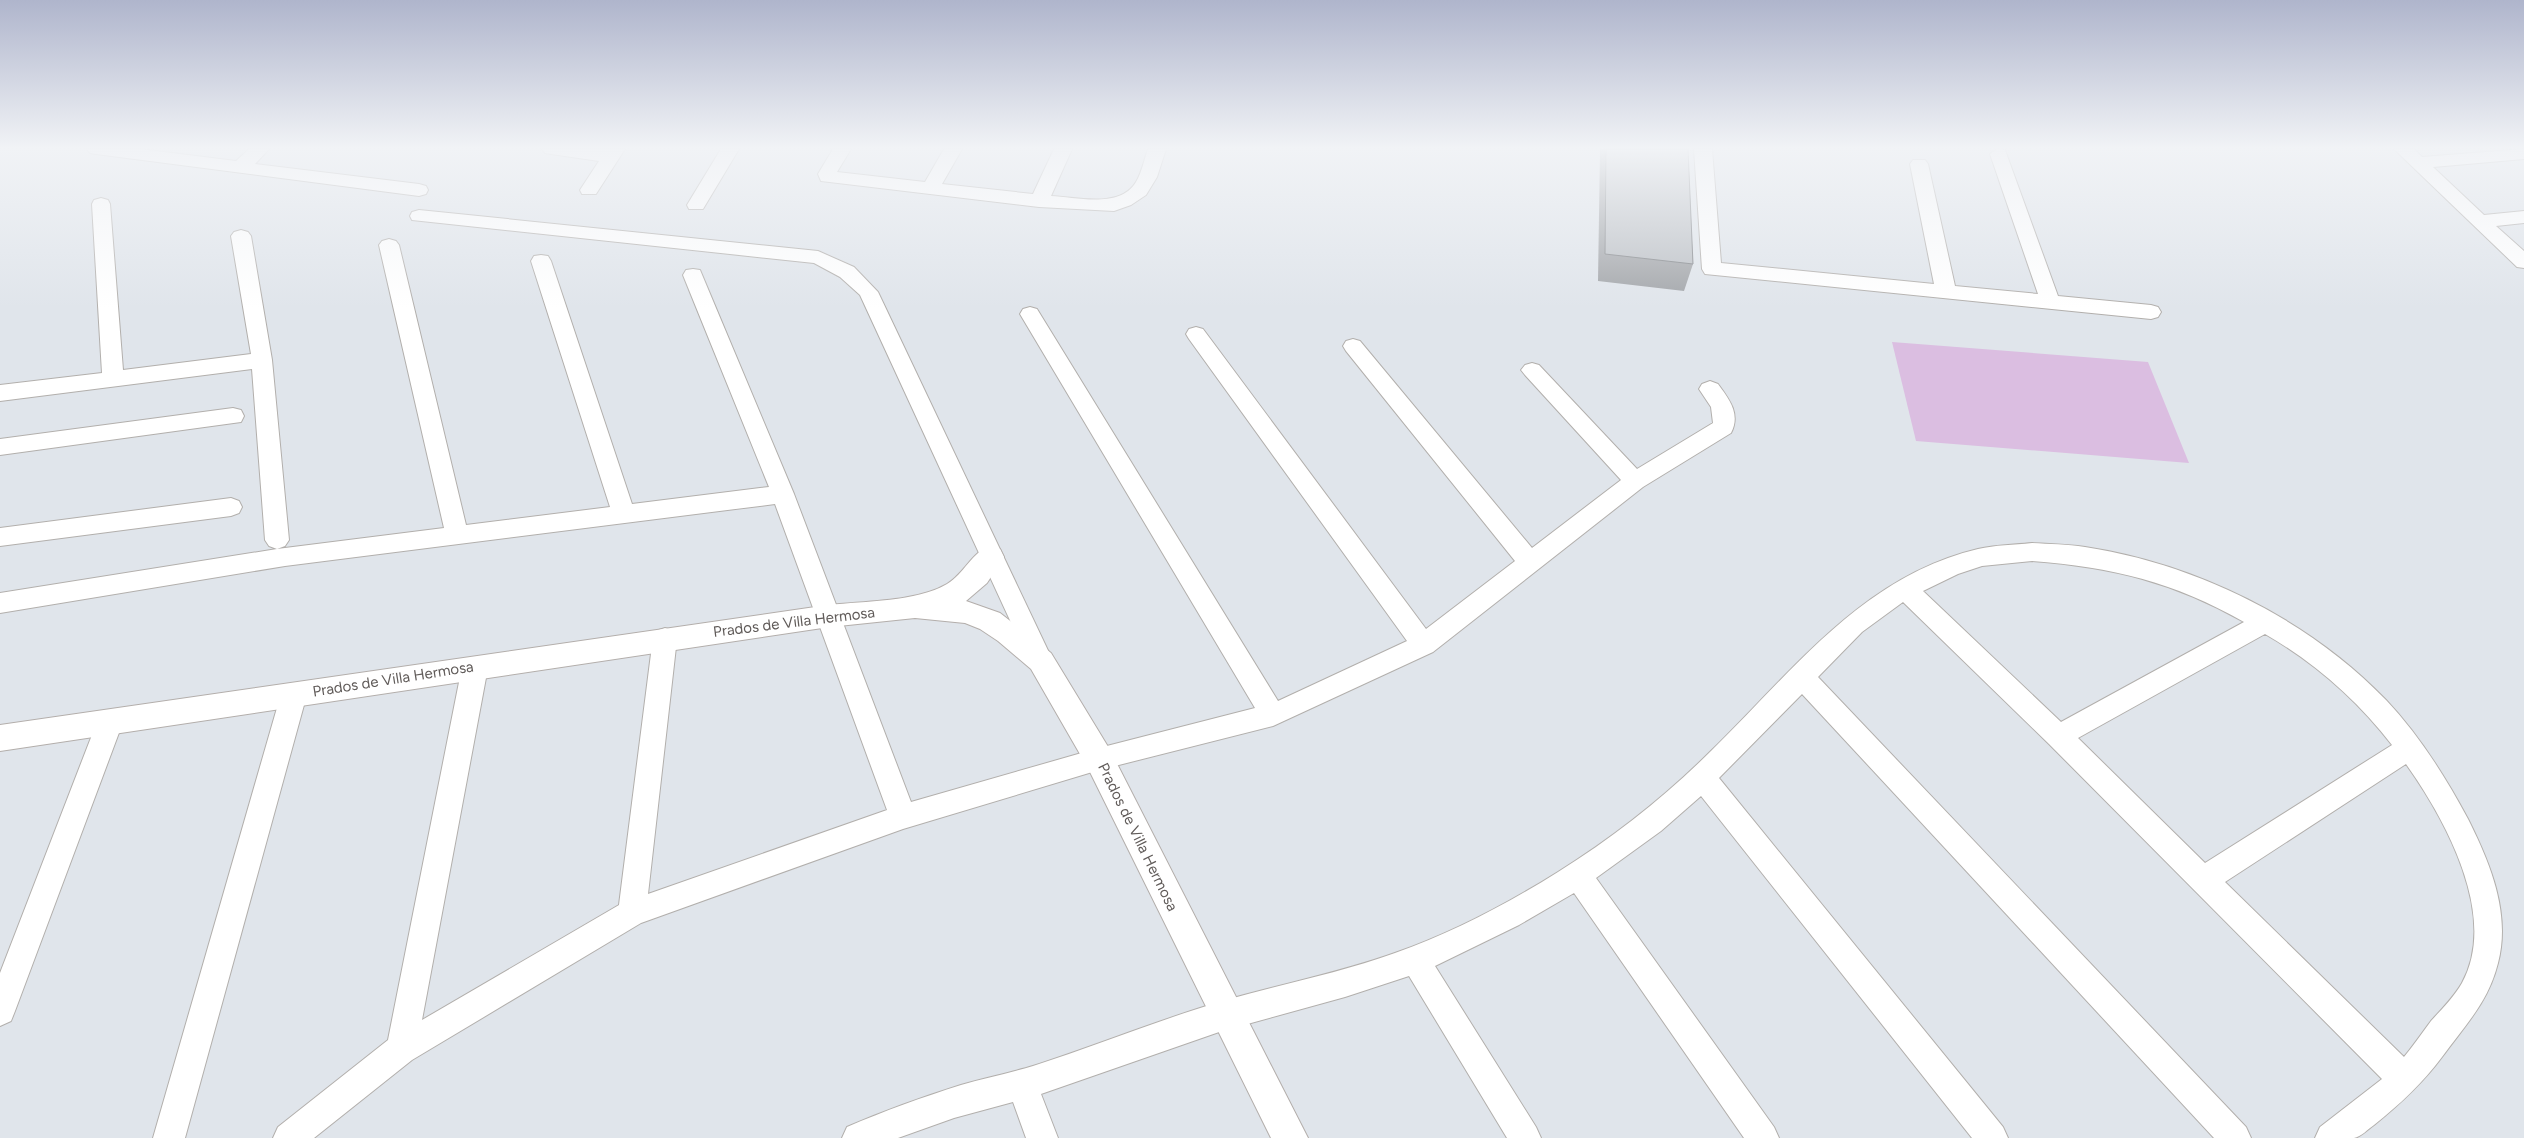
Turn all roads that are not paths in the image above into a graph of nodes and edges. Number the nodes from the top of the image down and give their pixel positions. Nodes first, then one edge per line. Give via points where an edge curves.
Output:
1 (698, 202) edge
2 (1060, 202) edge
3 (1121, 202) edge
4 (1707, 202) edge
5 (1927, 202) edge
6 (2016, 202) edge
7 (2459, 202) edge
8 (101, 204) dead end
9 (696, 205) dead end
10 (419, 216) dead end
11 (2524, 217) edge
12 (2480, 221) junction
13 (241, 236) dead end
14 (390, 245) dead end
15 (541, 261) dead end
16 (2524, 262) edge
17 (693, 275) dead end
18 (1946, 292) junction
19 (2050, 301) junction
20 (2151, 312) dead end
21 (1030, 314) dead end
22 (1196, 334) dead end
23 (1354, 346) dead end
24 (262, 360) junction
25 (1532, 370) dead end
26 (114, 379) junction
27 (1710, 389) dead end
28 (0, 393) edge
29 (233, 416) dead end
30 (0, 447) edge
31 (1635, 481) junction
32 (784, 494) junction
33 (231, 508) dead end
34 (623, 512) junction
35 (457, 535) junction
36 (0, 537) edge
37 (277, 540) dead end
38 (990, 557) junction
39 (1530, 563) junction
40 (1906, 590) junction
41 (0, 602) edge
42 (915, 607) junction
43 (829, 616) junction
44 (2266, 622) junction
45 (666, 638) junction
46 (1424, 645) junction
47 (1040, 661) junction
48 (475, 667) junction
49 (1802, 677) junction
50 (294, 694) junction
51 (1273, 715) junction
52 (110, 722) junction
53 (2058, 736) junction
54 (0, 738) edge
55 (2410, 748) junction
56 (1099, 759) junction
57 (1702, 777) junction
58 (902, 817) junction
59 (1578, 875) junction
60 (2202, 880) junction
61 (632, 913) junction
62 (1415, 960) junction
63 (0, 1011) edge
64 (1226, 1015) junction
65 (401, 1049) junction
66 (2405, 1080) junction
67 (1022, 1084) junction
68 (168, 1138) edge
69 (289, 1138) edge
70 (858, 1138) edge
71 (1042, 1138) edge
72 (1290, 1138) edge
73 (1525, 1138) edge
74 (1763, 1138) edge
75 (1992, 1138) edge
76 (2236, 1138) edge
77 (2331, 1138) edge

1 - 9 street
2 - 3 street via 1114,205
4 - 18 street via 1712,269
5 - 18 street
6 - 19 street
7 - 12 street
8 - 26 street
10 - 38 street via 818,257 834,263 868,292
11 - 12 street
12 - 16 street
13 - 24 street
14 - 35 street
15 - 34 street
17 - 32 street
18 - 19 street
19 - 20 street
21 - 51 street
22 - 46 street
23 - 39 street
24 - 26 street
24 - 37 street
25 - 31 street
26 - 28 street
27 - 31 street via 1723,411 1723,427
29 - 30 street
31 - 39 street
32 - 34 street
32 - 43 street
33 - 36 street
34 - 35 street
35 - 41 street via 285,557
38 - 42 main road via 975,580 959,593
38 - 47 street
39 - 46 street
40 - 44 street via 1975,558 2004,554 2074,556 2146,569 2212,595
40 - 49 street via 1858,620
40 - 53 street
42 - 43 main road, Prados de Villa Hermosa
42 - 47 main road, Prados de Villa Hermosa via 967,612 990,621
43 - 45 main road, Prados de Villa Hermosa
43 - 58 street
44 - 53 street
44 - 55 street via 2314,654 2361,692
45 - 48 main road, Prados de Villa Hermosa
45 - 61 street
46 - 51 street
47 - 56 main road, Prados de Villa Hermosa
48 - 50 main road, Prados de Villa Hermosa
48 - 65 street
49 - 57 street
49 - 76 street
50 - 52 main road, Prados de Villa Hermosa
50 - 68 street
51 - 56 street
52 - 54 main road, Prados de Villa Hermosa
52 - 63 street
53 - 60 street
55 - 60 street
55 - 66 street via 2433,782 2477,868 2488,926 2485,959 2474,991
56 - 58 street
56 - 64 main road, Prados de Villa Hermosa
57 - 59 street via 1651,822
57 - 75 street
58 - 61 street
59 - 62 street via 1497,921
59 - 74 street
60 - 66 street
61 - 65 street
62 - 64 street via 1295,998
62 - 73 street
64 - 67 street
64 - 72 main road, Prados de Villa Hermosa
65 - 69 street
66 - 77 street
67 - 70 street via 959,1102
67 - 71 street

